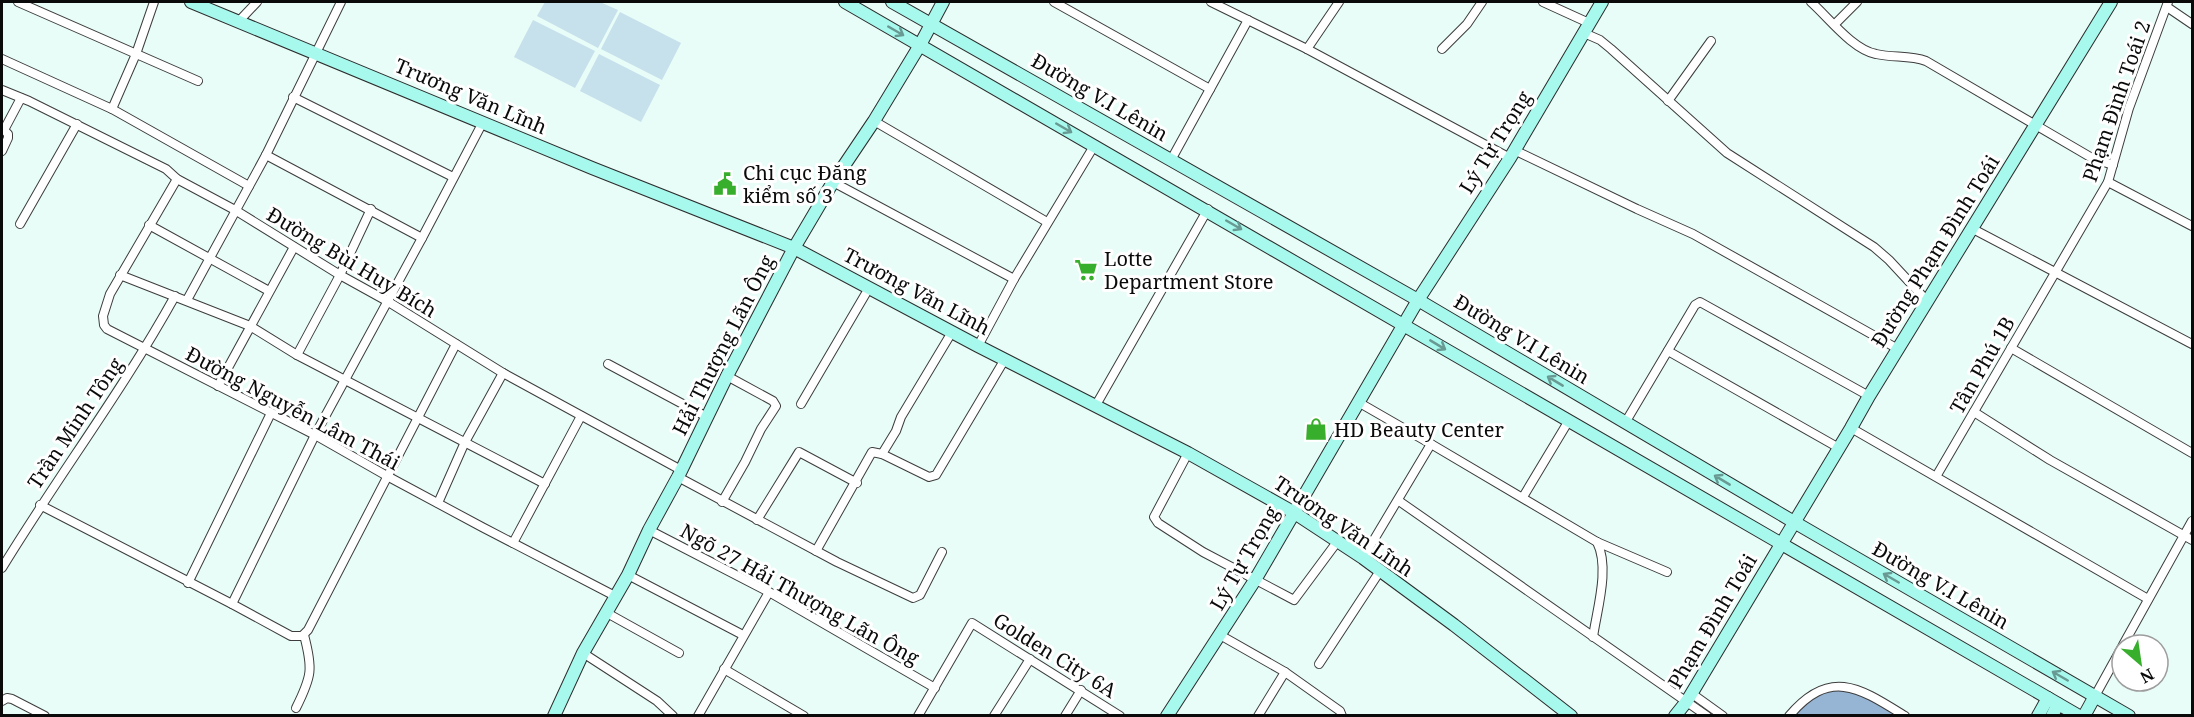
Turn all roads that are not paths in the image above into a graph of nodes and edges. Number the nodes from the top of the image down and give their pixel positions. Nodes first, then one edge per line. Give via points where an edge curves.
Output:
1 (18, 2) edge
2 (154, 2) edge
3 (191, 2) edge
4 (256, 2) edge
5 (341, 2) edge
6 (845, 2) edge
7 (892, 2) edge
8 (944, 2) edge
9 (1054, 2) edge
10 (1211, 2) edge
11 (1339, 2) edge
12 (1482, 2) edge
13 (1543, 2) edge
14 (1602, 2) edge
15 (1811, 2) edge
16 (1857, 2) edge
17 (2111, 2) edge
18 (2168, 4) edge
19 (1248, 20) junction
20 (239, 21) junction
21 (931, 24) junction
22 (1835, 24) junction
23 (2193, 24) edge
24 (1587, 28) junction
25 (1711, 41) dead end
26 (920, 45) junction
27 (1307, 49) junction
28 (1442, 49) dead end
29 (316, 53) junction
30 (136, 54) junction
31 (2, 59) edge
32 (198, 81) dead end
33 (1210, 89) junction
34 (2, 90) edge
35 (293, 97) junction
36 (21, 98) junction
37 (1668, 101) junction
38 (112, 108) junction
39 (874, 121) junction
40 (483, 122) junction
41 (76, 124) junction
42 (2035, 126) junction
43 (1094, 146) junction
44 (2, 151) edge
45 (1512, 154) junction
46 (266, 155) junction
47 (1171, 160) junction
48 (2113, 165) junction
49 (453, 177) junction
50 (177, 179) junction
51 (833, 182) junction
52 (2108, 182) junction
53 (249, 186) junction
54 (371, 209) junction
55 (1208, 209) junction
56 (236, 210) junction
57 (1047, 222) junction
58 (20, 224) dead end
59 (149, 225) junction
60 (2193, 226) edge
61 (1972, 228) junction
62 (422, 238) junction
63 (294, 248) junction
64 (794, 248) junction
65 (210, 257) junction
66 (2055, 271) junction
67 (340, 274) junction
68 (120, 275) junction
69 (1014, 279) junction
70 (870, 288) junction
71 (269, 291) junction
72 (175, 296) junction
73 (187, 300) junction
74 (1418, 300) junction
75 (387, 301) junction
76 (1928, 302) junction
77 (1404, 324) junction
78 (250, 326) junction
79 (952, 332) junction
80 (456, 344) junction
81 (2193, 344) edge
82 (978, 346) junction
83 (2011, 348) junction
84 (145, 349) junction
85 (1898, 349) junction
86 (1668, 351) junction
87 (297, 355) junction
88 (1005, 359) junction
89 (608, 364) dead end
90 (502, 373) junction
91 (727, 376) junction
92 (346, 380) junction
93 (218, 386) junction
94 (1869, 396) junction
95 (1358, 402) junction
96 (801, 404) dead end
97 (1096, 405) junction
98 (1974, 412) junction
99 (271, 413) junction
100 (581, 416) junction
101 (417, 417) junction
102 (707, 417) junction
103 (1568, 422) junction
104 (1625, 423) junction
105 (1851, 428) junction
106 (315, 435) junction
107 (465, 442) junction
108 (1431, 444) junction
109 (1839, 448) junction
110 (1188, 453) junction
111 (2193, 453) edge
112 (882, 454) junction
113 (680, 474) junction
114 (1937, 475) junction
115 (387, 476) junction
116 (857, 483) junction
117 (545, 484) junction
118 (1523, 497) junction
119 (1399, 501) junction
120 (722, 502) junction
121 (438, 503) junction
122 (40, 505) junction
123 (1293, 512) junction
124 (757, 520) junction
125 (2193, 521) edge
126 (1794, 522) junction
127 (649, 530) junction
128 (2188, 538) edge
129 (1337, 542) junction
130 (1597, 542) junction
131 (513, 543) junction
132 (1780, 545) junction
133 (816, 551) junction
134 (942, 552) dead end
135 (1363, 558) junction
136 (2, 568) edge
137 (1380, 571) junction
138 (1667, 572) dead end
139 (628, 574) junction
140 (1256, 580) junction
141 (188, 583) junction
142 (769, 592) junction
143 (615, 596) junction
144 (2148, 599) junction
145 (232, 604) junction
146 (607, 613) junction
147 (2129, 633) edge
148 (304, 635) junction
149 (743, 635) junction
150 (1220, 635) junction
151 (1593, 637) junction
152 (583, 653) junction
153 (679, 653) dead end
154 (1030, 659) junction
155 (1319, 664) dead end
156 (2110, 668) edge
157 (724, 669) junction
158 (1285, 672) junction
159 (934, 687) junction
160 (1081, 690) junction
161 (2095, 696) junction
162 (1689, 697) junction
163 (2, 701) edge
164 (2053, 701) junction
165 (296, 708) dead end
166 (45, 716) edge
167 (554, 716) edge
168 (674, 716) edge
169 (698, 716) edge
170 (804, 716) edge
171 (918, 716) edge
172 (994, 716) edge
173 (1065, 716) edge
174 (1120, 716) edge
175 (1167, 716) edge
176 (1258, 716) edge
177 (1342, 716) edge
178 (1571, 716) edge
179 (1675, 716) edge
180 (1707, 716) edge
181 (1723, 716) edge
182 (1789, 716) edge
183 (1905, 716) edge
184 (2038, 716) edge
185 (2052, 716) edge
186 (2081, 716) edge
187 (2129, 716) edge

1 - 30 street
2 - 30 street
3 - 20 street, Trương Văn Lĩnh
4 - 20 street
5 - 29 street
6 -> 26 street
7 - 21 street, Đường V.I Lênin
8 - 21 street, Hải Thượng Lãn Ông
9 - 33 street
10 - 19 street
11 - 27 street
12 - 28 street
13 - 24 street
14 - 24 street, Lý Tự Trọng
15 - 22 street
16 - 22 street
17 - 42 street, Đường Phạm Đình Toái
18 - 23 street
18 - 48 street, Phạm Đình Toái 2
19 - 27 street
19 - 33 street
20 - 29 street, Trương Văn Lĩnh
21 - 26 street, Hải Thượng Lãn Ông
21 - 47 street, Đường V.I Lênin
22 - 42 street via 1861,48 1875,54 1926,61
24 - 37 street
24 - 45 street, Lý Tự Trọng
25 - 37 street
26 - 39 street, Hải Thượng Lãn Ông
26 -> 43 street
27 - 45 street
29 - 35 street
29 - 40 street, Trương Văn Lĩnh
30 - 32 street
30 - 38 street
31 - 38 street
33 - 47 street
34 - 36 street, Đường Bùi Huy Bích
35 - 46 street
35 - 49 street
36 - 41 street, Đường Bùi Huy Bích
36 - 44 street via 4,130 8,138
37 - 76 street via 1728,153 1879,251
38 - 53 street
39 - 51 street, Hải Thượng Lãn Ông
39 - 57 street
40 - 49 street
40 - 64 street, Trương Văn Lĩnh
41 - 50 street, Đường Bùi Huy Bích
41 - 58 street
42 - 48 street via 2092,158
42 - 61 street, Đường Phạm Đình Toái
43 - 55 street
43 - 57 street
45 - 74 street, Lý Tự Trọng
45 - 85 street via 1693,234
46 - 53 street
46 - 54 street
47 - 74 street, Đường V.I Lênin
48 - 52 street, Phạm Đình Toái 2
49 - 62 street
50 - 56 street, Đường Bùi Huy Bích
50 - 59 street, Đường Nguyễn Lâm Thái
51 - 64 street, Hải Thượng Lãn Ông
51 - 69 street
52 - 60 street
52 - 66 street, Phạm Đình Toái 2
53 - 56 street
54 - 62 street
54 - 67 street
55 -> 77 street
55 - 97 street
56 - 63 street, Đường Bùi Huy Bích
56 - 65 street
57 - 69 street
59 - 65 street
59 - 68 street, Đường Nguyễn Lâm Thái
61 - 66 street
61 - 76 street, Đường Phạm Đình Toái
62 - 75 street
63 - 67 street, Đường Bùi Huy Bích
63 - 71 street
64 - 70 street, Trương Văn Lĩnh
64 - 91 street, Hải Thượng Lãn Ông
65 - 71 street
65 - 73 street
66 - 81 street
66 - 83 street, Tân Phú 1B
67 - 75 street, Đường Bùi Huy Bích
67 - 87 street
68 - 72 street
68 - 84 street, Đường Nguyễn Lâm Thái via 103,315 104,325
69 - 82 street
70 - 79 street, Trương Văn Lĩnh
70 - 96 street
71 - 78 street
72 - 73 street
72 - 84 street, Trần Minh Tông
73 - 78 street
74 - 77 street, Lý Tự Trọng
104 -> 74 street, Đường V.I Lênin
75 - 80 street, Đường Bùi Huy Bích
75 - 92 street
76 - 85 street, Đường Phạm Đình Toái
77 - 95 street, Lý Tự Trọng
77 -> 103 street
78 - 87 street
78 - 93 street
79 - 82 street, Trương Văn Lĩnh
79 - 112 street
80 - 90 street, Đường Bùi Huy Bích
80 - 101 street
82 - 88 street, Trương Văn Lĩnh
83 - 98 street, Tân Phú 1B
83 - 111 street
84 - 93 street, Đường Nguyễn Lâm Thái
84 - 122 street, Trần Minh Tông
85 - 94 street, Đường Phạm Đình Toái
86 - 94 street via 1695,305 1702,302
86 - 104 street
86 - 109 street
87 - 92 street
88 - 97 street, Trương Văn Lĩnh
88 - 112 street via 934,477
89 - 102 street
90 - 100 street, Đường Bùi Huy Bích
90 - 107 street
91 - 102 street, Hải Thượng Lãn Ông
91 - 120 street via 776,406
92 - 101 street
92 - 106 street
93 - 99 street, Đường Nguyễn Lâm Thái
94 - 105 street, Đường Phạm Đình Toái
95 - 108 street
95 - 123 street, Lý Tự Trọng
97 - 110 street, Trương Văn Lĩnh
98 - 114 street, Tân Phú 1B
98 - 128 street
99 - 106 street, Đường Nguyễn Lâm Thái
99 - 141 street
100 - 113 street, Đường Bùi Huy Bích
100 - 117 street
101 - 107 street
101 - 115 street
102 - 113 street, Hải Thượng Lãn Ông
103 - 118 street
103 - 132 street
126 -> 104 street, Đường V.I Lênin
105 - 109 street, Đường Phạm Đình Toái
105 - 114 street
106 - 115 street, Đường Nguyễn Lâm Thái
106 - 145 street
107 - 117 street
107 - 121 street
108 - 118 street
108 - 119 street
109 - 126 street, Đường Phạm Đình Toái
110 - 123 street, Trương Văn Lĩnh
110 - 140 street via 1154,515 1155,520
112 - 116 street via 870,455
113 - 120 street, Đường Bùi Huy Bích
113 - 127 street, Hải Thượng Lãn Ông
114 - 144 street
115 - 121 street, Đường Nguyễn Lâm Thái
115 - 148 street
116 - 124 street via 799,452
116 - 133 street
117 - 131 street
118 - 130 street
119 - 135 street
119 - 151 street
120 - 124 street, Đường Bùi Huy Bích
121 - 131 street, Đường Nguyễn Lâm Thái
122 - 136 street, Trần Minh Tông
122 - 141 street
123 - 129 street, Trương Văn Lĩnh
123 - 140 street, Lý Tự Trọng
124 - 133 street, Đường Bùi Huy Bích
125 - 128 street
126 - 132 street, Phạm Đình Toái
161 -> 126 street, Đường V.I Lênin
127 - 139 street, Hải Thượng Lãn Ông
127 - 142 street, Ngõ 27 Hải Thượng Lãn Ông
128 - 144 street
129 - 135 street, Trương Văn Lĩnh
129 - 140 street via 1294,600
130 - 138 street
130 - 151 street via 1603,571
131 - 143 street, Đường Nguyễn Lâm Thái
132 - 162 street, Phạm Đình Toái
132 - 164 street
133 - 134 street, Đường Bùi Huy Bích via 914,598 920,595
135 - 137 street, Trương Văn Lĩnh
137 - 155 street
137 - 178 street, Trương Văn Lĩnh
139 - 143 street, Hải Thượng Lãn Ông
139 - 149 street
140 - 150 street, Lý Tự Trọng
141 - 145 street
142 - 149 street
142 - 159 street, Ngõ 27 Hải Thượng Lãn Ông
143 - 146 street, Hải Thượng Lãn Ông
144 - 147 street
145 - 148 street via 291,636
146 - 152 street, Hải Thượng Lãn Ông
146 - 153 street
148 - 165 street via 312,661 307,687
149 - 157 street
150 - 158 street
150 - 175 street, Lý Tự Trọng
151 - 162 street
152 - 167 street, Hải Thượng Lãn Ông
152 - 168 street
154 - 159 street, Golden City 6A via 972,623
154 - 160 street, Golden City 6A
154 - 172 street
156 - 161 street
157 - 169 street
157 - 170 street
158 - 176 street
158 - 177 street
159 - 171 street
160 - 173 street
160 - 174 street, Golden City 6A
161 - 186 street
161 - 187 street, Đường V.I Lênin
162 - 179 street, Phạm Đình Toái
162 - 180 street
162 - 181 street
163 - 166 street via 12,699
164 - 184 street
164 - 185 street
164 - 186 street
182 - 183 street via 1812,694 1842,687 1868,693

